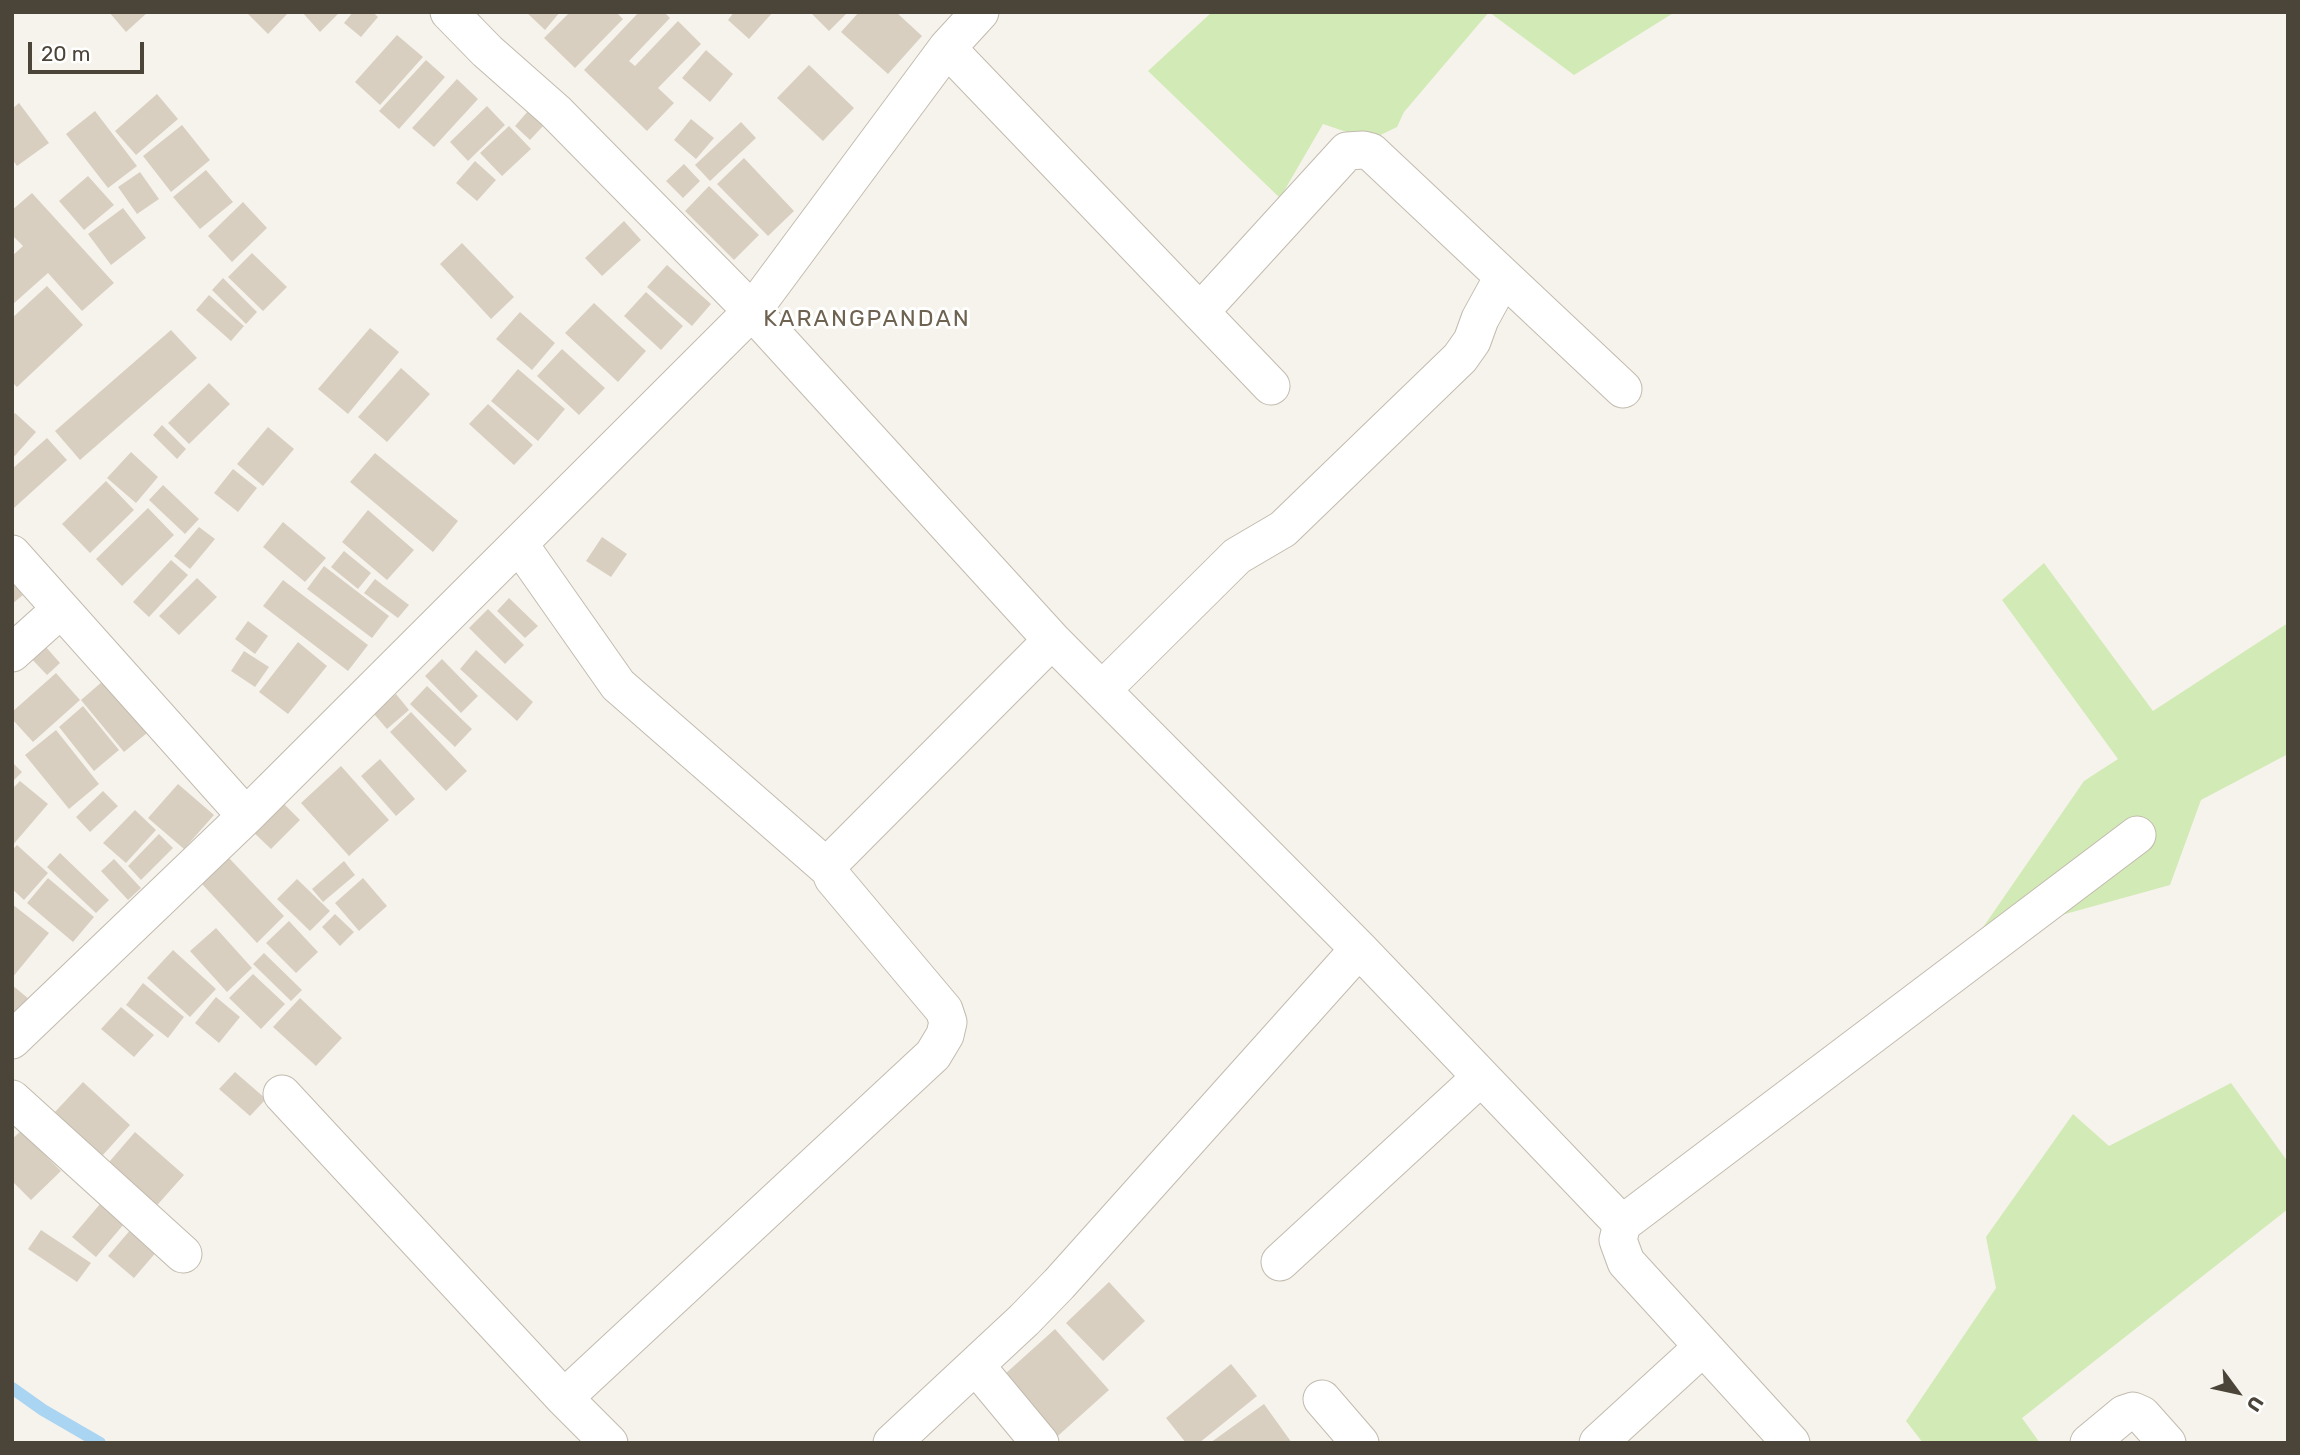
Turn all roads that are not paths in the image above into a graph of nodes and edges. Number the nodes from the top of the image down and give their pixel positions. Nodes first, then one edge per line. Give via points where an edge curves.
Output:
1 (449, 12) edge
2 (980, 12) edge
3 (947, 48) junction
4 (1503, 277) junction
5 (752, 311) junction
6 (1200, 312) junction
7 (1271, 386) dead end
8 (1623, 389) dead end
9 (519, 544) junction
10 (12, 554) edge
11 (61, 609) junction
12 (1052, 640) junction
13 (12, 653) edge
14 (1102, 690) junction
15 (246, 816) junction
16 (2137, 835) dead end
17 (830, 870) junction
18 (1359, 949) junction
19 (12, 1041) edge
20 (1481, 1077) junction
21 (282, 1094) dead end
22 (12, 1099) edge
23 (1622, 1224) junction
24 (183, 1254) dead end
25 (1280, 1262) dead end
26 (1703, 1347) junction
27 (976, 1366) junction
28 (564, 1398) junction
29 (1322, 1399) dead end
30 (609, 1443) edge
31 (892, 1443) edge
32 (1040, 1443) edge
33 (1360, 1443) edge
34 (1598, 1443) edge
35 (1791, 1443) edge
36 (2089, 1443) edge
37 (2167, 1443) edge

1 - 5 street via 555,111
2 - 3 street
3 - 5 street
3 - 6 street
4 - 6 street via 1371,152 1354,150 1347,151
4 - 8 street
4 - 14 street via 1460,358 1283,529 1237,556
5 - 9 street
5 - 12 street
6 - 7 street
9 - 15 street
9 - 17 street via 618,685
10 - 11 street
11 - 13 street
11 - 15 street
12 - 14 street
12 - 17 street via 834,859
14 - 18 street
15 - 19 street
16 - 23 street
17 - 28 street via 944,1010 948,1022 945,1035 933,1055
18 - 20 street
18 - 27 street via 1059,1284
20 - 23 street
20 - 25 street
21 - 28 street
22 - 24 street
23 - 26 street via 1618,1240 1626,1262
26 - 34 street
26 - 35 street
27 - 31 street
27 - 32 street
28 - 30 street
29 - 33 street
36 - 37 street via 2133,1411

